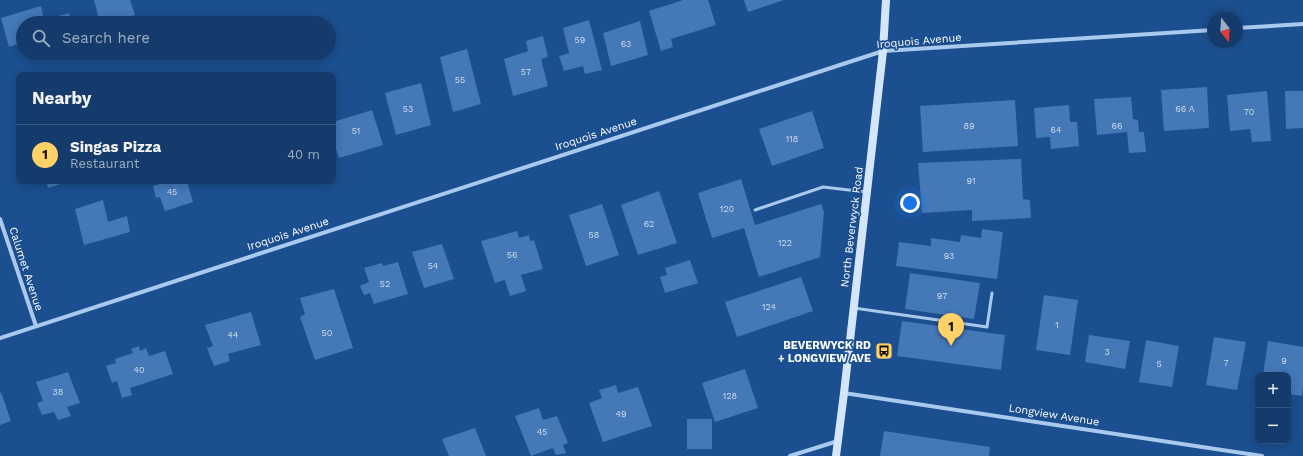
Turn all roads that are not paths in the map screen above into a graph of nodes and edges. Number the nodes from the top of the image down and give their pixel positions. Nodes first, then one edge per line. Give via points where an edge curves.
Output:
1 (886, 0) edge
2 (1303, 24) edge
3 (1243, 28) edge
4 (1207, 30) edge
5 (883, 51) junction
6 (867, 193) junction
7 (755, 210) dead end
8 (0, 218) edge
9 (992, 293) dead end
10 (854, 308) junction
11 (36, 326) junction
12 (0, 338) edge
13 (844, 393) junction
14 (838, 441) junction
15 (790, 456) edge
16 (836, 456) edge
17 (1262, 456) edge

1 - 5 street, North Beverwyck Road
2 - 3 street
4 - 5 street, Iroquois Avenue
5 - 6 street, North Beverwyck Road
5 - 11 street, Iroquois Avenue
6 - 7 lane via 823,187
6 - 10 street, North Beverwyck Road
8 - 11 street, Calumet Avenue
9 - 10 lane via 987,327
10 - 13 street, North Beverwyck Road
11 - 12 street, Iroquois Avenue
13 - 14 street, North Beverwyck Road
13 - 17 street, Longview Avenue
14 - 15 street
14 - 16 street, North Beverwyck Road

